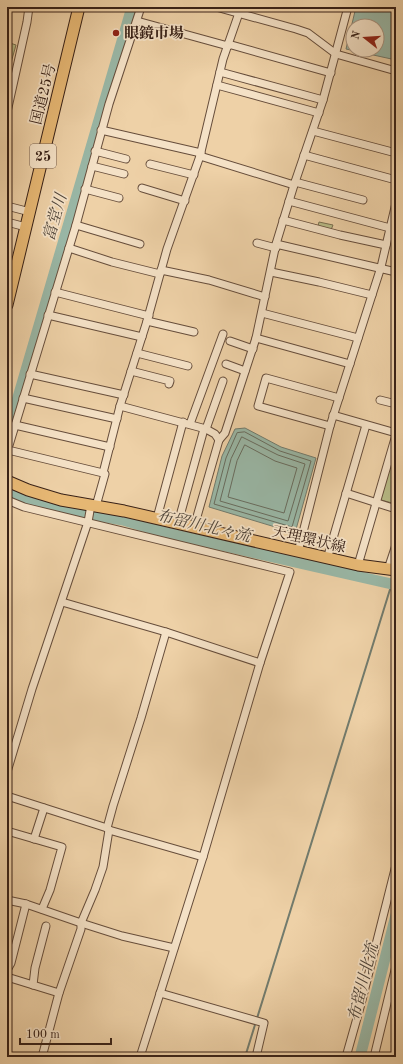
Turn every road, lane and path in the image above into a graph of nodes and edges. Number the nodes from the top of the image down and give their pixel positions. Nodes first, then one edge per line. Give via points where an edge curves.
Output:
1 (29, 7) edge
2 (79, 7) edge
3 (141, 7) edge
4 (216, 7) edge
5 (348, 7) edge
6 (238, 11) edge
7 (136, 22) junction
8 (228, 45) junction
9 (336, 54) junction
10 (396, 71) edge
11 (220, 72) junction
12 (331, 73) junction
13 (10, 82) edge
14 (217, 85) junction
15 (323, 100) junction
16 (7, 112) edge
17 (319, 113) junction
18 (101, 130) junction
19 (313, 131) junction
20 (95, 151) junction
21 (396, 153) edge
22 (201, 154) junction
23 (304, 155) junction
24 (126, 159) dead end
25 (150, 164) dead end
26 (92, 166) junction
27 (124, 174) dead end
28 (194, 175) junction
29 (396, 180) edge
30 (294, 184) junction
31 (142, 188) dead end
32 (86, 189) junction
33 (119, 198) dead end
34 (185, 201) junction
35 (359, 201) dead end
36 (289, 202) junction
37 (396, 203) edge
38 (7, 206) edge
39 (30, 212) junction
40 (283, 220) junction
41 (7, 222) edge
42 (76, 225) junction
43 (26, 227) junction
44 (390, 228) junction
45 (257, 242) dead end
46 (140, 244) dead end
47 (386, 245) junction
48 (276, 246) junction
49 (69, 248) junction
50 (381, 267) junction
51 (161, 272) junction
52 (271, 272) junction
53 (396, 272) edge
54 (55, 292) junction
55 (372, 295) junction
56 (265, 297) junction
57 (7, 305) edge
58 (262, 313) junction
59 (48, 315) junction
60 (148, 319) junction
61 (194, 332) dead end
62 (222, 334) dead end
63 (142, 337) junction
64 (256, 338) junction
65 (358, 338) junction
66 (230, 341) dead end
67 (253, 349) junction
68 (137, 353) junction
69 (226, 364) dead end
70 (350, 364) junction
71 (188, 366) dead end
72 (131, 371) junction
73 (245, 371) junction
74 (30, 374) junction
75 (223, 381) dead end
76 (169, 384) dead end
77 (124, 395) junction
78 (23, 398) junction
79 (339, 398) junction
80 (380, 400) dead end
81 (396, 404) edge
82 (120, 406) junction
83 (333, 415) junction
84 (117, 419) junction
85 (187, 423) junction
86 (15, 425) junction
87 (366, 425) junction
88 (330, 426) junction
89 (205, 429) junction
90 (396, 434) edge
91 (219, 440) junction
92 (110, 447) junction
93 (7, 451) edge
94 (103, 473) junction
95 (7, 481) edge
96 (346, 493) junction
97 (7, 500) edge
98 (376, 502) junction
99 (93, 506) junction
100 (396, 509) edge
101 (157, 518) junction
102 (88, 521) junction
103 (178, 523) junction
104 (194, 527) junction
105 (396, 545) edge
106 (298, 552) junction
107 (327, 559) junction
108 (358, 565) junction
109 (392, 570) edge
110 (62, 602) junction
111 (166, 632) junction
112 (260, 663) junction
113 (7, 772) edge
114 (7, 796) edge
115 (44, 808) junction
116 (108, 829) junction
117 (7, 831) edge
118 (34, 839) junction
119 (203, 857) junction
120 (396, 865) edge
121 (7, 900) edge
122 (26, 904) junction
123 (42, 910) junction
124 (81, 923) junction
125 (46, 926) dead end
126 (174, 948) junction
127 (396, 966) edge
128 (7, 970) edge
129 (7, 977) edge
130 (32, 985) junction
131 (59, 993) junction
132 (160, 993) junction
133 (42, 1057) edge
134 (140, 1057) edge
135 (256, 1057) edge
136 (346, 1057) edge
137 (374, 1057) edge

1 - 13 street
2 - 39 main road, 国道25号 / 25
3 - 7 street
4 - 6 street
5 - 9 street
6 - 8 street
6 - 9 street via 308,33
7 - 8 street
7 - 18 street
8 - 11 street
8 - 12 street
9 - 10 street
9 - 12 street
11 - 14 street
11 - 15 street
12 - 15 street
13 - 16 street
14 - 17 street
14 - 22 street
15 - 17 street
17 - 19 street
18 - 20 street
18 - 22 street
19 - 21 street
19 - 23 street
20 - 24 street
20 - 26 street
22 - 28 street
22 - 30 street
23 - 29 street
23 - 30 street
25 - 28 street
26 - 27 street
26 - 32 street
28 - 34 street
30 - 35 street
30 - 36 street
31 - 34 street
32 - 33 street
32 - 42 street
34 - 51 street
36 - 40 street
36 - 44 street
37 - 44 street
38 - 39 street
39 - 43 main road, 国道25号 / 25
40 - 47 street
40 - 48 street
41 - 43 street
42 - 46 street
42 - 49 street
43 - 57 main road, 国道25号 / 25
44 - 47 street
45 - 48 street
47 - 50 street
48 - 50 street
48 - 52 street
49 - 51 street via 118,264
49 - 54 street
50 - 53 street
50 - 55 street
51 - 56 street via 209,280
51 - 60 street
52 - 55 street
52 - 56 street
54 - 59 street
54 - 60 street
55 - 65 street
56 - 58 street
58 - 64 street
58 - 65 street
59 - 63 street
59 - 74 street
60 - 61 street
60 - 63 street
62 - 85 street
63 - 68 street
64 - 67 street
64 - 70 street
65 - 70 street
66 - 67 street
67 - 73 street
68 - 71 street
68 - 72 street
69 - 73 street
70 - 79 street
72 - 76 street via 170,380
72 - 77 street
73 - 91 street via 225,433
74 - 77 street
74 - 78 street
75 - 89 street
77 - 82 street
78 - 84 street
78 - 86 street
79 - 83 street
79 - 88 street via 266,378 258,406
80 - 81 street
82 - 84 street
82 - 85 street
83 - 87 street
83 - 88 street
84 - 92 street
85 - 89 street
85 - 101 street
86 - 92 street
86 - 93 street
87 - 90 street
87 - 96 street
88 - 106 street
89 - 91 street via 215,434
89 - 103 street
90 - 98 street
91 - 104 street
92 - 94 street
93 - 94 street
94 - 99 street via 105,474
95 - 99 main road, 天理環状線 via 60,500
96 - 98 street
96 - 107 street
97 - 102 street via 24,507
98 - 100 street
98 - 108 street
99 - 101 main road, 天理環状線
99 - 102 street
101 - 103 main road, 天理環状線
102 - 110 street
102 - 112 street via 290,572
103 - 104 main road, 天理環状線
104 - 106 main road, 天理環状線
105 - 109 street
106 - 107 main road, 天理環状線
107 - 108 main road, 天理環状線
108 - 109 main road, 天理環状線
110 - 111 street
110 - 113 street
111 - 112 street
111 - 116 street
112 - 119 street
114 - 115 street
115 - 116 street
115 - 118 street
116 - 119 street
116 - 124 street via 103,867
117 - 118 street
118 - 123 street via 62,847
119 - 126 street
120 - 136 street
121 - 122 street
122 - 123 street
122 - 128 street
123 - 124 street
124 - 126 street
124 - 131 street
125 - 130 street
126 - 132 street
127 - 137 street
129 - 130 street
130 - 131 street
131 - 133 street
132 - 134 street
132 - 135 street via 264,1023

